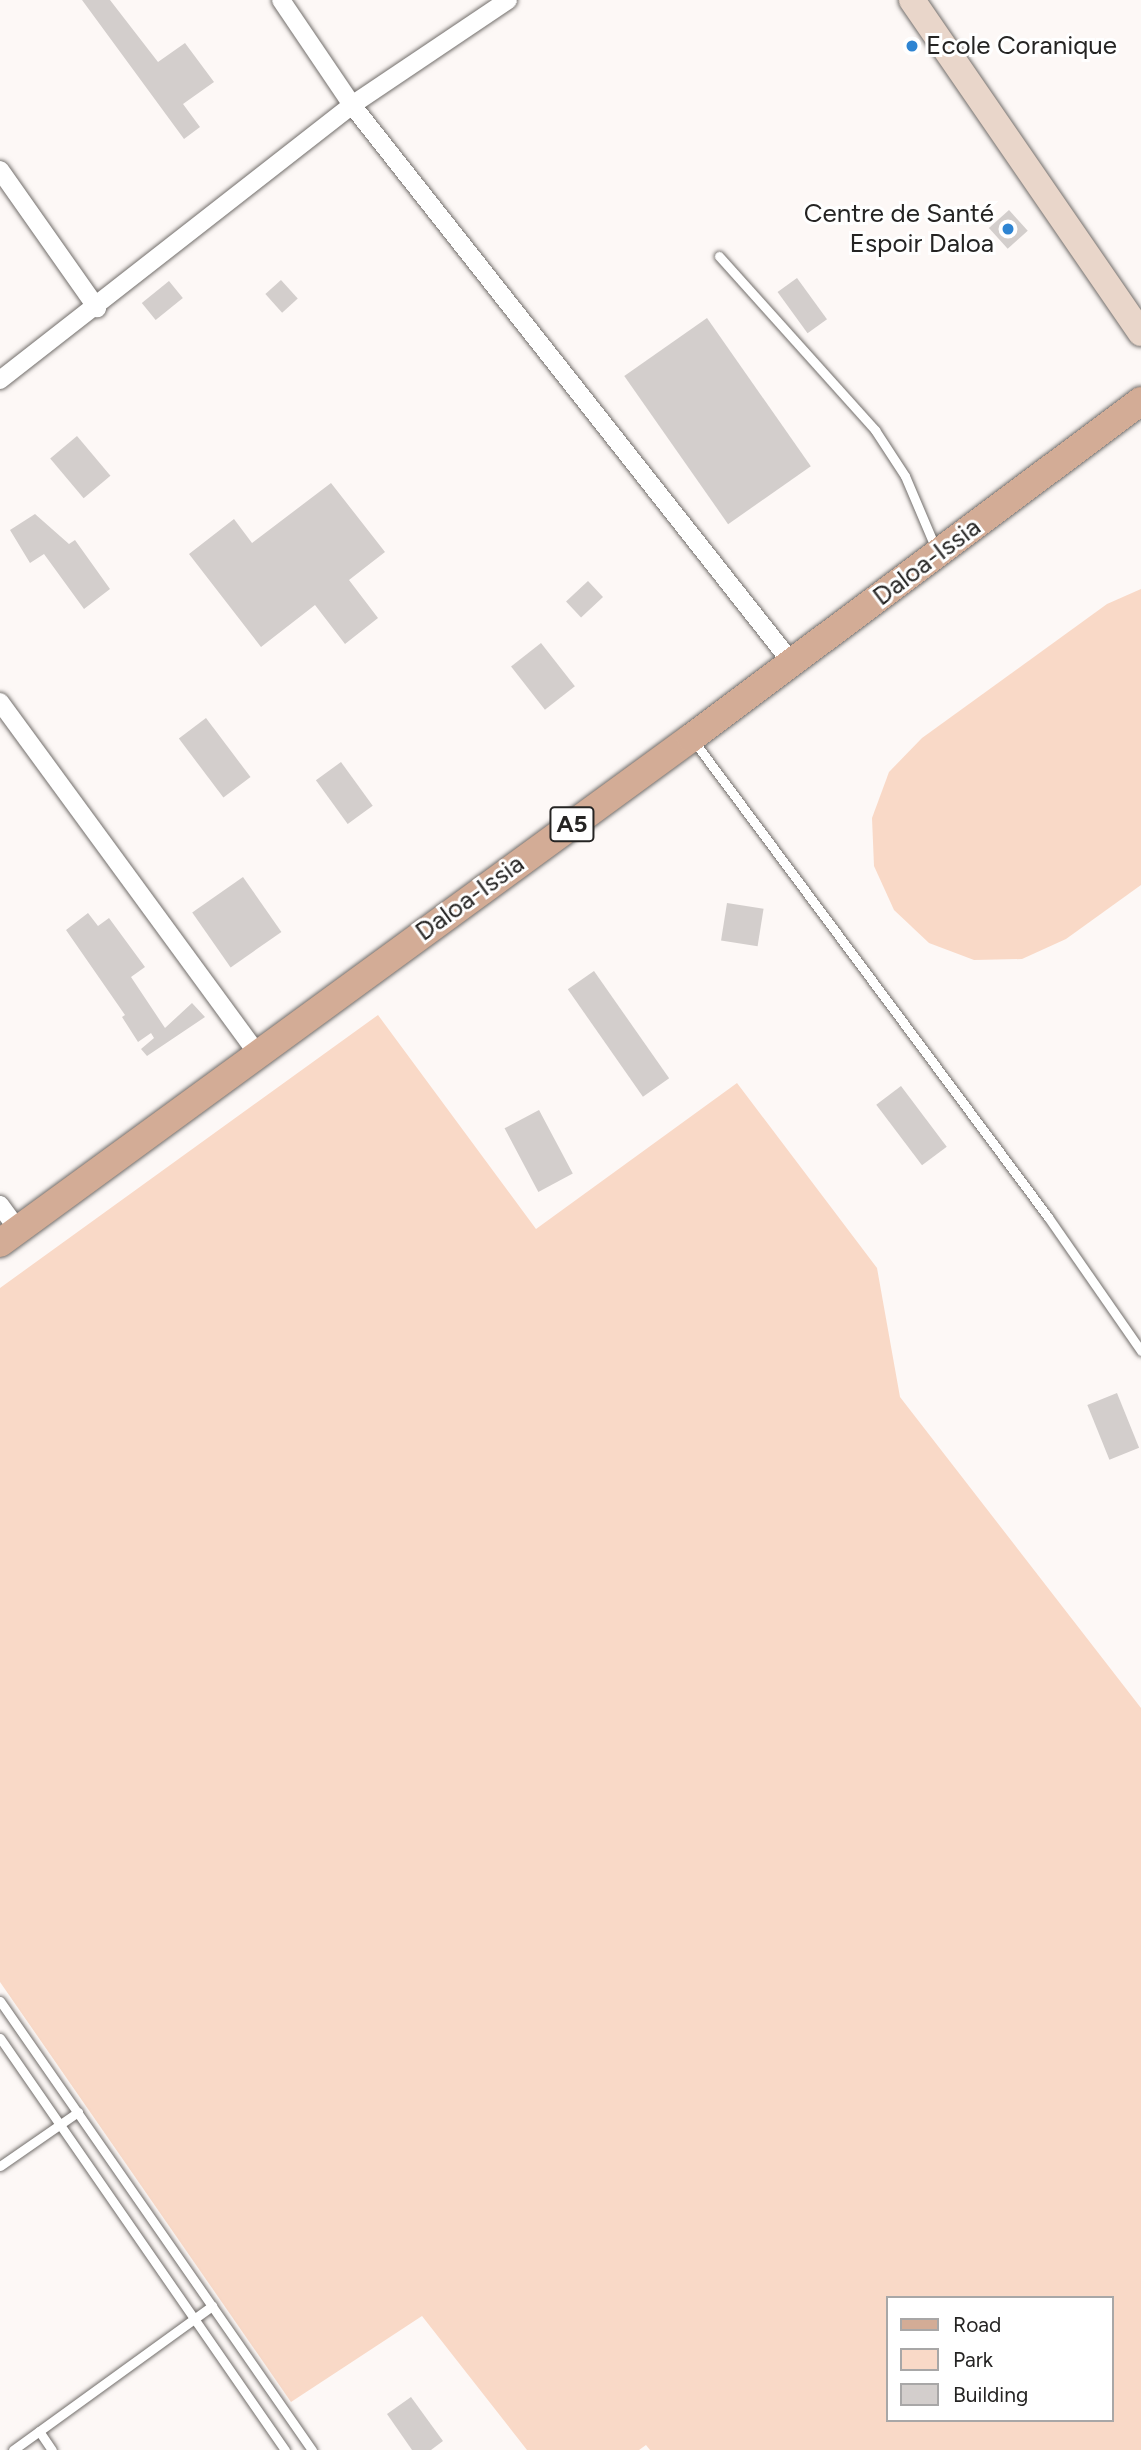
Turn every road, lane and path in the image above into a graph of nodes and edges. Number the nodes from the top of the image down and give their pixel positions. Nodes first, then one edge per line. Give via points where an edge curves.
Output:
1 (281, 0) edge
2 (508, 0) edge
3 (912, 0) edge
4 (352, 105) junction
5 (0, 170) edge
6 (719, 256) dead end
7 (97, 308) junction
8 (1141, 332) edge
9 (0, 380) edge
10 (1141, 401) edge
11 (938, 554) junction
12 (792, 663) junction
13 (3, 710) edge
14 (691, 738) junction
15 (257, 1053) junction
16 (0, 1205) edge
17 (9, 1237) edge
18 (1141, 1351) edge
19 (0, 2001) edge
20 (0, 2038) edge
21 (78, 2112) junction
22 (60, 2124) junction
23 (0, 2166) edge
24 (212, 2306) junction
25 (194, 2319) junction
26 (39, 2431) junction
27 (13, 2450) edge
28 (52, 2450) edge
29 (285, 2450) edge
30 (312, 2450) edge

1 - 4 street
2 - 4 street
3 - 8 street
4 - 7 street
4 - 12 street
5 - 7 street
6 - 11 lane via 875,430 905,476
7 - 9 street
10 - 11 main road, Daloa-Issia / A5
11 - 12 main road, Daloa-Issia / A5
12 - 14 main road, Daloa-Issia / A5
13 - 15 street
14 - 15 main road, Daloa-Issia / A5
14 - 18 lane via 1048,1217
15 - 17 main road, Daloa-Issia / A5
16 - 17 street
19 - 21 lane
20 - 22 lane
21 - 22 lane
21 - 24 lane
22 - 23 lane
22 - 25 lane
24 - 25 lane
24 - 30 lane
25 - 26 lane
25 - 29 lane
26 - 27 lane
26 - 28 lane

